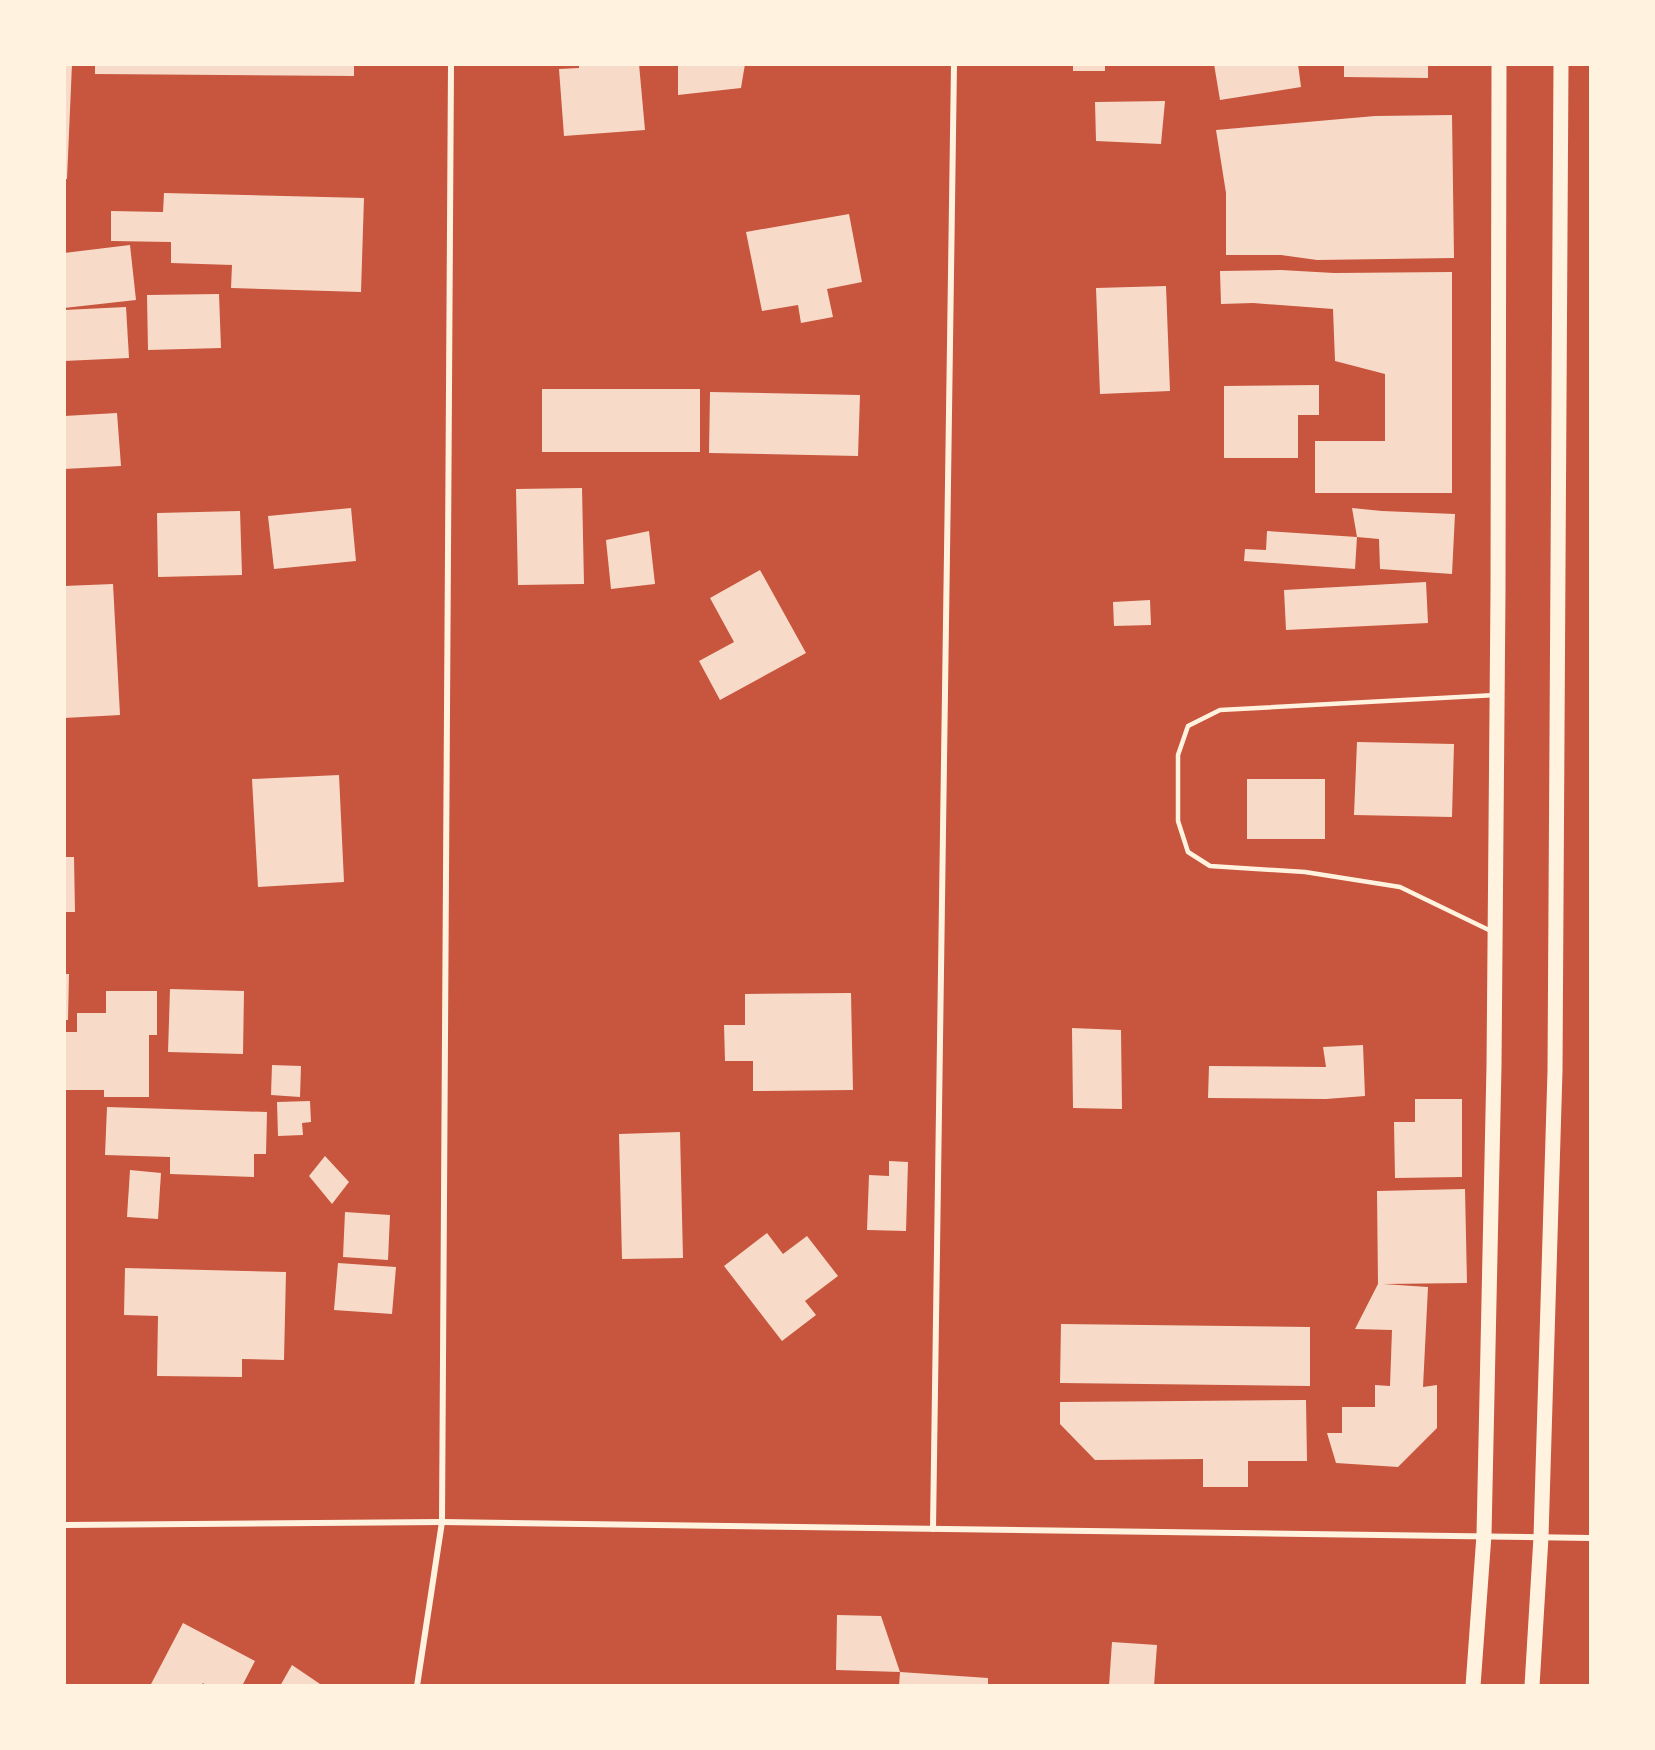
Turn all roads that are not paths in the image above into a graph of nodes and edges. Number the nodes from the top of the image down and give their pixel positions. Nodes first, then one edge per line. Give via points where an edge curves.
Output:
1 (451, 64) edge
2 (954, 64) edge
3 (1499, 64) edge
4 (1561, 64) edge
5 (1497, 694) junction
6 (1495, 934) junction
7 (442, 1522) junction
8 (64, 1525) edge
9 (933, 1529) junction
10 (1484, 1535) junction
11 (1541, 1537) junction
12 (1590, 1538) edge
13 (417, 1686) edge
14 (1473, 1686) edge
15 (1532, 1686) edge

1 - 7 street
2 - 9 street
3 - 5 main road
4 - 11 main road via 1555,1071
5 - 6 main road
5 - 6 lane via 1220,710 1188,726 1178,755 1178,821 1188,852 1210,866 1305,872 1400,887
6 - 10 main road
7 - 8 street
7 - 9 street
7 - 13 street
9 - 10 street
10 - 11 street
10 - 14 main road
11 - 12 street
11 - 15 main road

